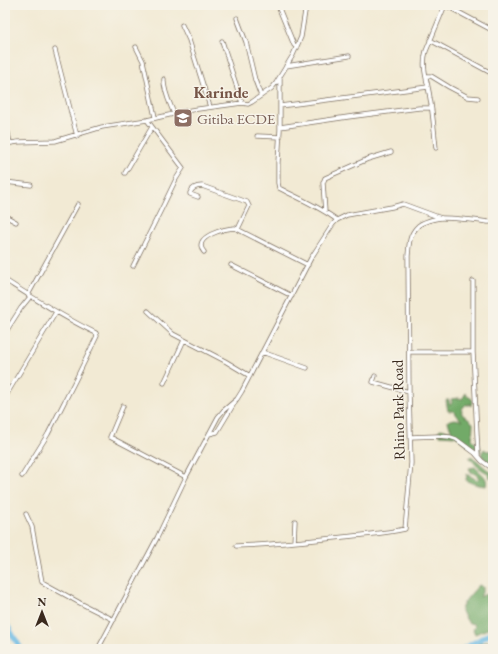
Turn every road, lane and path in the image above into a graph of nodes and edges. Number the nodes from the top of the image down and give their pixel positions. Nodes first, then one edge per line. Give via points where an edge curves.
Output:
1 (306, 5) edge
2 (445, 5) edge
3 (278, 6) edge
4 (237, 18) dead end
5 (182, 25) dead end
6 (490, 29) dead end
7 (430, 40) junction
8 (222, 41) dead end
9 (136, 47) dead end
10 (297, 48) junction
11 (55, 50) dead end
12 (349, 56) dead end
13 (286, 66) junction
14 (493, 74) edge
15 (426, 76) junction
16 (280, 77) junction
17 (164, 79) dead end
18 (428, 87) junction
19 (261, 96) junction
20 (478, 98) dead end
21 (242, 103) junction
22 (280, 106) junction
23 (210, 107) junction
24 (431, 108) junction
25 (174, 114) junction
26 (155, 117) junction
27 (147, 120) junction
28 (5, 123) edge
29 (152, 127) junction
30 (280, 127) junction
31 (77, 136) junction
32 (257, 136) dead end
33 (280, 137) junction
34 (10, 143) junction
35 (5, 144) edge
36 (436, 148) dead end
37 (391, 152) dead end
38 (125, 173) dead end
39 (5, 182) edge
40 (31, 185) dead end
41 (198, 197) dead end
42 (78, 204) dead end
43 (326, 212) junction
44 (5, 216) edge
45 (441, 218) junction
46 (337, 220) junction
47 (493, 221) edge
48 (16, 222) dead end
49 (238, 229) junction
50 (204, 252) dead end
51 (231, 265) dead end
52 (133, 266) dead end
53 (308, 266) junction
54 (5, 280) edge
55 (473, 281) dead end
56 (29, 296) junction
57 (292, 296) junction
58 (148, 311) dead end
59 (56, 312) junction
60 (5, 333) edge
61 (184, 340) junction
62 (262, 352) junction
63 (409, 352) junction
64 (473, 352) junction
65 (307, 368) dead end
66 (250, 376) junction
67 (375, 376) dead end
68 (164, 383) dead end
69 (409, 392) junction
70 (5, 397) edge
71 (237, 399) junction
72 (123, 406) dead end
73 (209, 434) junction
74 (410, 438) junction
75 (478, 455) junction
76 (493, 469) edge
77 (22, 476) dead end
78 (186, 477) junction
79 (26, 514) dead end
80 (296, 520) dead end
81 (294, 542) junction
82 (236, 546) dead end
83 (114, 620) junction
84 (98, 649) edge

1 - 10 street via 302,37
2 - 6 street
2 - 7 street
3 - 10 street
4 - 19 street
5 - 23 street
7 - 14 street
7 - 15 street via 424,58
8 - 21 street
9 - 26 street via 143,61
10 - 13 street
11 - 31 street
12 - 13 street
13 - 16 street
15 - 18 street
15 - 20 street via 431,76 468,97
16 - 19 street via 272,88
16 - 22 street
17 - 25 street
18 - 22 street
18 - 24 street
19 - 21 street via 248,104
21 - 23 street
22 - 30 street
23 - 25 street
24 - 30 street
24 - 36 street
25 - 26 street
26 - 27 street
27 - 29 street
27 - 31 street via 102,127
28 - 34 street
29 - 38 street
29 - 52 street via 183,168
30 - 33 street
31 - 34 street via 55,141
32 - 33 street
33 - 43 street via 279,188
34 - 35 street
37 - 43 street via 325,178 323,183
39 - 40 street
41 - 49 street via 190,194 191,190 202,186 247,202 249,206
42 - 56 street
43 - 46 street
44 - 48 street
45 - 46 street via 403,204 347,215
45 - 47 street, Rhino Park Road
45 - 63 street, Rhino Park Road via 419,224 409,243
46 - 53 street
49 - 50 street via 225,229 213,233 202,243
49 - 53 street
51 - 57 street
53 - 57 street
54 - 56 street
55 - 64 street
56 - 59 street
56 - 60 street
57 - 62 street
58 - 61 street via 168,330
59 - 70 street
59 - 77 street via 96,332 97,338 48,434
61 - 66 street
61 - 68 street
62 - 65 street
62 - 66 street
63 - 64 street
63 - 69 street, Rhino Park Road
64 - 75 street
66 - 71 street
67 - 69 street via 373,382
69 - 74 street, Rhino Park Road
71 - 73 street via 221,413
71 - 73 street via 217,432
72 - 78 street via 110,437
73 - 78 street
74 - 75 street via 450,437
74 - 81 street, Rhino Park Road via 411,463 405,529
75 - 76 street
78 - 83 street
79 - 83 street via 32,527 42,582
80 - 81 street
81 - 82 street, Rhino Park Road
83 - 84 street

